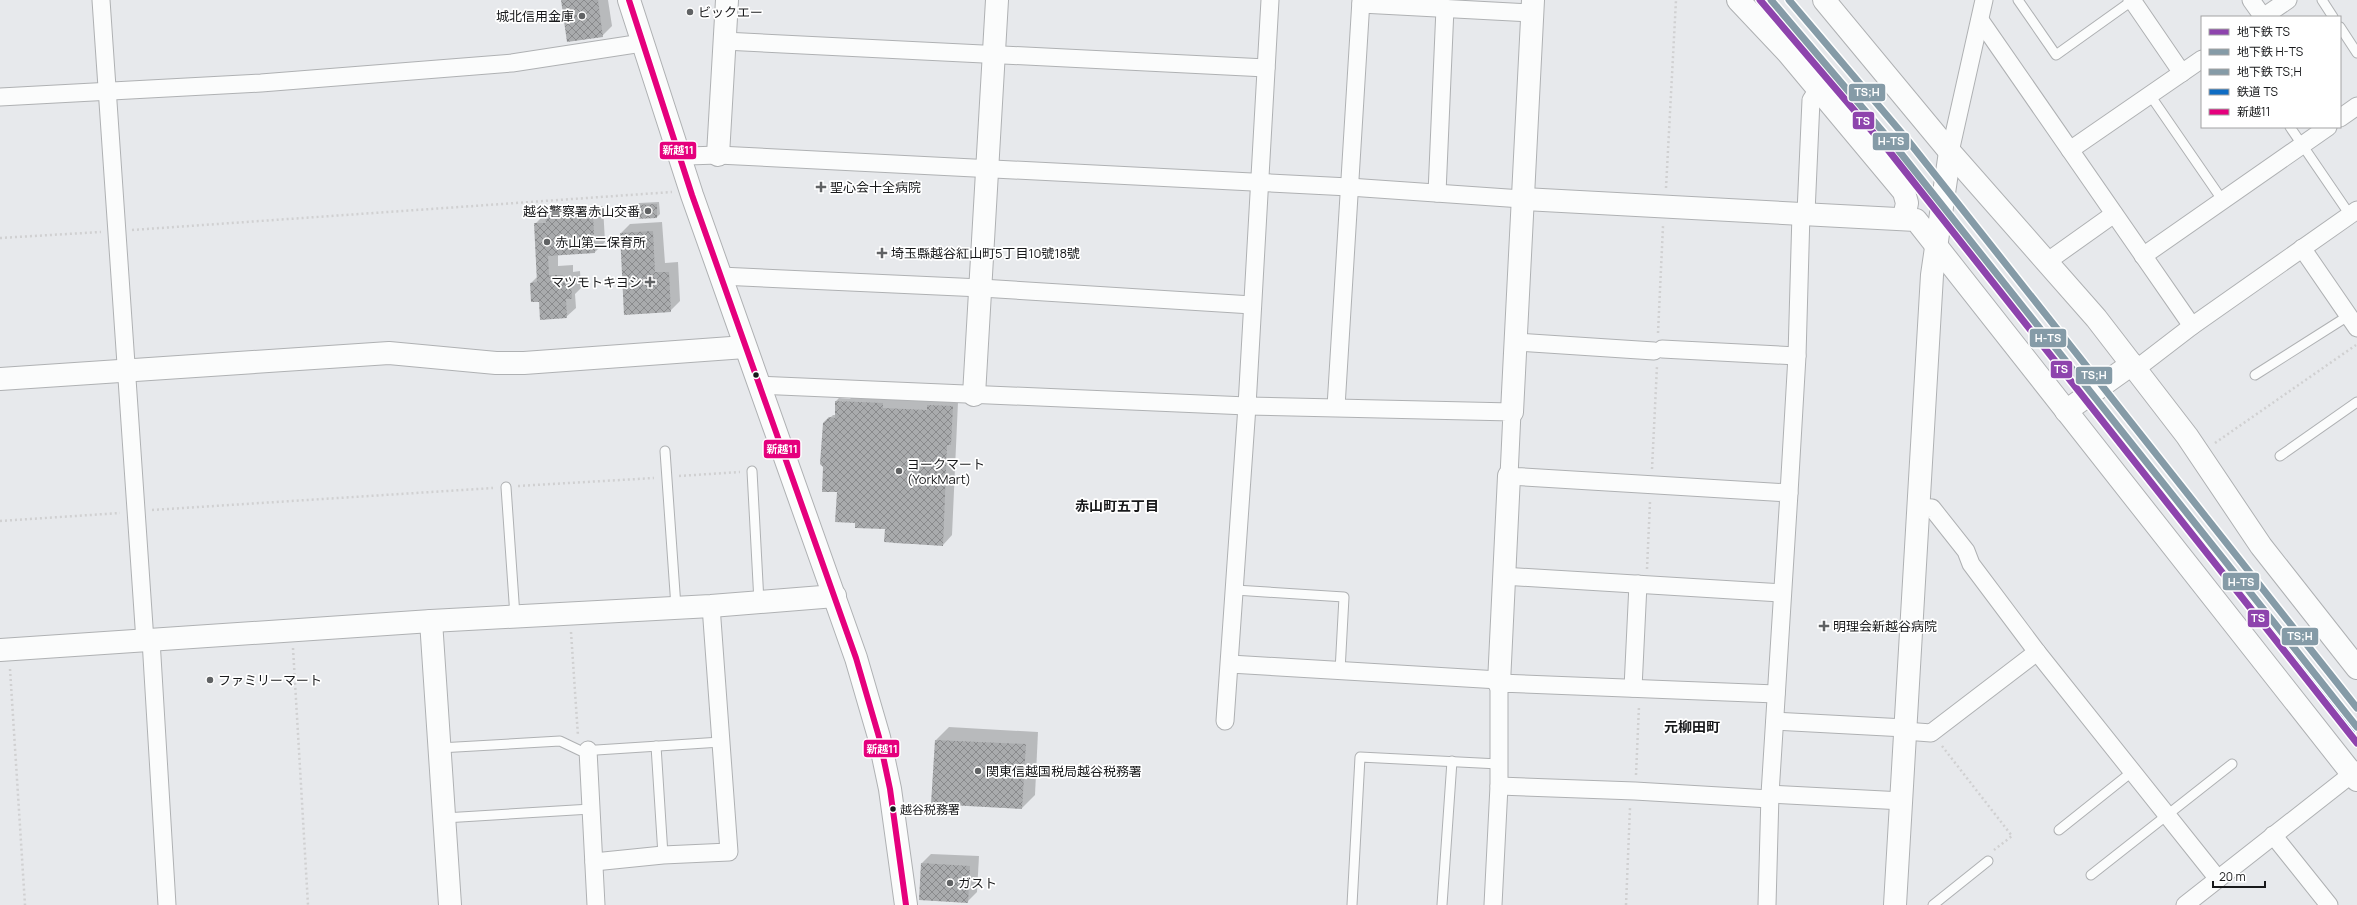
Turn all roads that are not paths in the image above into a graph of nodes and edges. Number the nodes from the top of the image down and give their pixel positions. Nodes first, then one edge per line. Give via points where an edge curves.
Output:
1 (101, 0) edge
2 (629, 0) edge
3 (728, 0) edge
4 (997, 0) edge
5 (1270, 0) edge
6 (1738, 0) edge
7 (1824, 0) edge
8 (1984, 0) edge
9 (2018, 0) edge
10 (2132, 0) edge
11 (2251, 0) edge
12 (2288, 0) edge
13 (2322, 0) edge
14 (1361, 2) edge
15 (1533, 7) edge
16 (1445, 8) junction
17 (2262, 16) edge
18 (2264, 16) edge
19 (2332, 16) edge
20 (1980, 20) junction
21 (2341, 28) edge
22 (724, 41) junction
23 (642, 43) junction
24 (2357, 52) edge
25 (994, 55) junction
26 (2201, 60) edge
27 (1266, 68) junction
28 (2182, 73) junction
29 (1818, 89) junction
30 (107, 91) junction
31 (2150, 95) junction
32 (0, 97) edge
33 (2357, 106) edge
34 (2341, 117) edge
35 (2291, 128) edge
36 (2327, 128) edge
37 (2302, 145) junction
38 (2070, 150) junction
39 (1950, 152) junction
40 (718, 155) junction
41 (679, 159) junction
42 (989, 170) junction
43 (1259, 184) junction
44 (1349, 187) junction
45 (1437, 193) junction
46 (1522, 199) junction
47 (2223, 201) junction
48 (1804, 213) junction
49 (2354, 213) edge
50 (2114, 214) junction
51 (1904, 218) junction
52 (1935, 245) junction
53 (2302, 248) junction
54 (2143, 256) junction
55 (2048, 261) junction
56 (720, 276) junction
57 (981, 288) junction
58 (1252, 305) junction
59 (2353, 322) edge
60 (2192, 326) junction
61 (1516, 342) junction
62 (745, 347) junction
63 (1796, 356) junction
64 (2134, 366) junction
65 (125, 371) junction
66 (2255, 375) dead end
67 (0, 379) edge
68 (758, 385) junction
69 (974, 395) junction
70 (2357, 402) edge
71 (1247, 406) junction
72 (1336, 407) junction
73 (2066, 410) junction
74 (1512, 412) junction
75 (665, 451) dead end
76 (2280, 456) dead end
77 (752, 472) road end
78 (1509, 476) junction
79 (506, 487) road end
80 (1789, 493) junction
81 (1917, 507) junction
82 (1503, 576) junction
83 (1642, 585) junction
84 (1235, 590) junction
85 (1782, 593) junction
86 (835, 596) junction
87 (759, 602) junction
88 (711, 606) junction
89 (676, 607) junction
90 (514, 616) junction
91 (431, 621) junction
92 (148, 640) junction
93 (2037, 652) junction
94 (5, 656) edge
95 (1230, 664) junction
96 (2357, 668) edge
97 (1340, 671) junction
98 (1499, 681) junction
99 (1636, 688) junction
100 (1776, 694) junction
101 (1225, 721) dead end
102 (1775, 721) junction
103 (1905, 730) junction
104 (721, 742) junction
105 (656, 746) junction
106 (439, 748) junction
107 (584, 750) junction
108 (1452, 761) junction
109 (1499, 764) junction
110 (2232, 764) dead end
111 (2133, 771) junction
112 (2355, 775) edge
113 (1499, 786) junction
114 (1770, 797) junction
115 (1903, 801) junction
116 (591, 810) junction
117 (2167, 814) junction
118 (444, 818) junction
119 (2059, 830) dead end
120 (2273, 836) junction
121 (663, 855) junction
122 (1988, 861) road end
123 (594, 862) junction
124 (2091, 875) dead end
125 (2218, 879) junction
126 (2196, 902) edge
127 (167, 905) edge
128 (450, 905) edge
129 (596, 905) edge
130 (906, 905) edge
131 (1352, 905) edge
132 (1442, 905) edge
133 (1493, 905) edge
134 (1767, 905) edge
135 (1895, 905) edge
136 (1933, 905) edge
137 (2328, 905) edge

1 - 30 street
2 - 23 street
3 - 22 street
4 - 25 street
5 - 27 street
6 - 29 street
7 - 39 street
8 - 20 street
9 - 10 lane via 2056,55
10 - 28 street
11 - 17 street
12 - 18 street
13 - 19 lane
14 - 16 street
14 - 44 street
15 - 16 street
15 - 46 street
16 - 45 street
20 - 38 street
20 - 39 street
21 - 24 lane
22 - 25 street
22 - 40 street
23 - 30 street via 512,63 261,83
23 - 41 street
25 - 27 street
25 - 42 street
26 - 28 street
27 - 43 street
28 - 31 street
29 - 48 street via 1811,100
29 - 51 street via 1904,192 1907,203
30 - 32 street
30 - 65 street
31 - 38 street
31 - 47 lane
33 - 34 street
35 - 37 lane
36 - 37 street
37 - 47 street
37 - 49 lane
38 - 50 street
39 - 52 street
39 - 55 street
40 - 41 street via 688,156
40 - 42 street
41 - 56 street
42 - 43 street
42 - 57 street
43 - 44 street
43 - 58 street
44 - 45 street
44 - 72 street
45 - 46 street
46 - 48 street via 1665,199
46 - 61 street
47 - 54 street
48 - 51 street
48 - 63 street
49 - 53 street
50 - 54 street
50 - 55 street
51 - 52 street via 1916,220
52 - 73 street
52 - 81 street
53 - 59 street
53 - 60 street
54 - 60 street
55 - 64 street
56 - 57 street
56 - 62 street
57 - 58 street
57 - 69 street
58 - 71 street
59 - 66 lane
60 - 64 street
61 - 63 street
61 - 74 street
62 - 65 street via 524,363 496,363 389,353
62 - 68 street
63 - 80 street
64 - 73 street
64 - 96 street via 2187,436 2261,546
65 - 67 street
65 - 92 street
68 - 69 street
68 - 86 street
69 - 71 street
70 - 76 lane
71 - 72 street
71 - 84 street
72 - 74 street
73 - 112 street
74 - 78 street
75 - 89 lane
77 - 87 lane
78 - 80 street
78 - 82 street
79 - 90 lane
80 - 85 street
81 - 93 street via 1932,508
81 - 103 street
82 - 83 street
82 - 98 street
83 - 85 street
83 - 99 street
84 - 95 street
84 - 97 lane via 1344,597
85 - 100 street
86 - 87 street
86 - 130 street via 879,737 890,789
87 - 88 street
88 - 89 street
88 - 104 street
89 - 90 street
90 - 91 street
91 - 92 street
91 - 106 street
92 - 94 street
92 - 127 street
93 - 103 street via 1932,733
93 - 111 street
95 - 97 street
95 - 101 street
97 - 98 street
98 - 99 street
98 - 109 street
99 - 100 street
100 - 102 street
102 - 103 street
102 - 114 street
103 - 115 street
104 - 105 lane
104 - 121 street via 729,852
105 - 107 lane
105 - 121 lane
106 - 107 lane via 560,741
106 - 118 street
107 - 116 street
108 - 109 lane
108 - 131 lane via 1360,757
108 - 132 lane
109 - 113 street
110 - 117 lane
111 - 117 street
111 - 119 lane
112 - 120 street
113 - 114 street
113 - 133 street
114 - 115 street
114 - 134 street
115 - 135 street
116 - 118 lane
116 - 123 street
117 - 124 lane
117 - 125 street
118 - 128 street
120 - 125 street
120 - 137 street
121 - 123 street
122 - 136 lane
123 - 129 street
125 - 126 street

